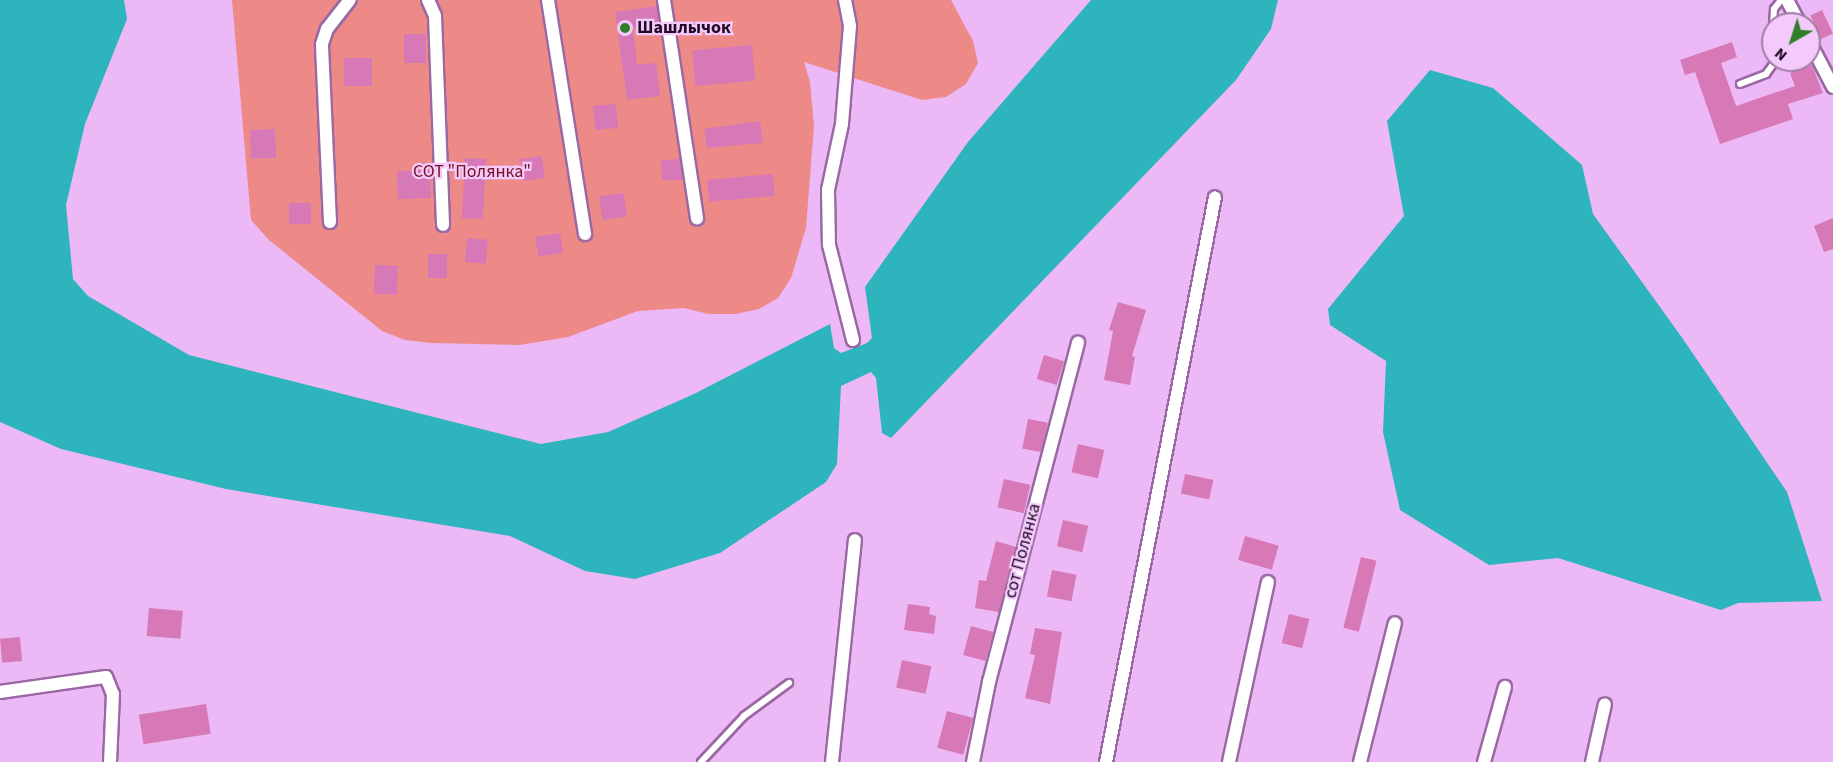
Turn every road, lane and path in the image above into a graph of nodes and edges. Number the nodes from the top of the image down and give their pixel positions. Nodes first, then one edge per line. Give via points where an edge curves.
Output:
1 (350, 0) edge
2 (428, 0) edge
3 (548, 0) edge
4 (664, 0) edge
5 (845, 0) edge
6 (1821, 64) edge
7 (1767, 72) edge
8 (1740, 84) dead end
9 (1833, 87) edge
10 (1215, 197) dead end
11 (697, 219) dead end
12 (330, 222) dead end
13 (443, 225) dead end
14 (585, 234) dead end
15 (853, 340) dead end
16 (1078, 342) dead end
17 (855, 540) dead end
18 (1268, 582) dead end
19 (1395, 623) dead end
20 (789, 683) dead end
21 (1505, 687) dead end
22 (0, 692) edge
23 (1605, 704) dead end
24 (110, 762) edge
25 (701, 762) edge
26 (832, 762) edge
27 (973, 762) edge
28 (1106, 762) edge
29 (1229, 762) edge
30 (1360, 762) edge
31 (1484, 762) edge
32 (1592, 762) edge

1 - 12 street via 327,29 322,44
2 - 13 street via 435,16
3 - 14 street
4 - 11 street
5 - 15 street via 850,26 842,124 828,190 829,245
6 - 9 street
7 - 8 lane
10 - 28 street
16 - 27 street, сот Полянка via 992,671
17 - 26 street
18 - 29 street
19 - 30 street
20 - 25 lane via 744,716
21 - 31 street
22 - 24 street via 106,676 113,694
23 - 32 street

